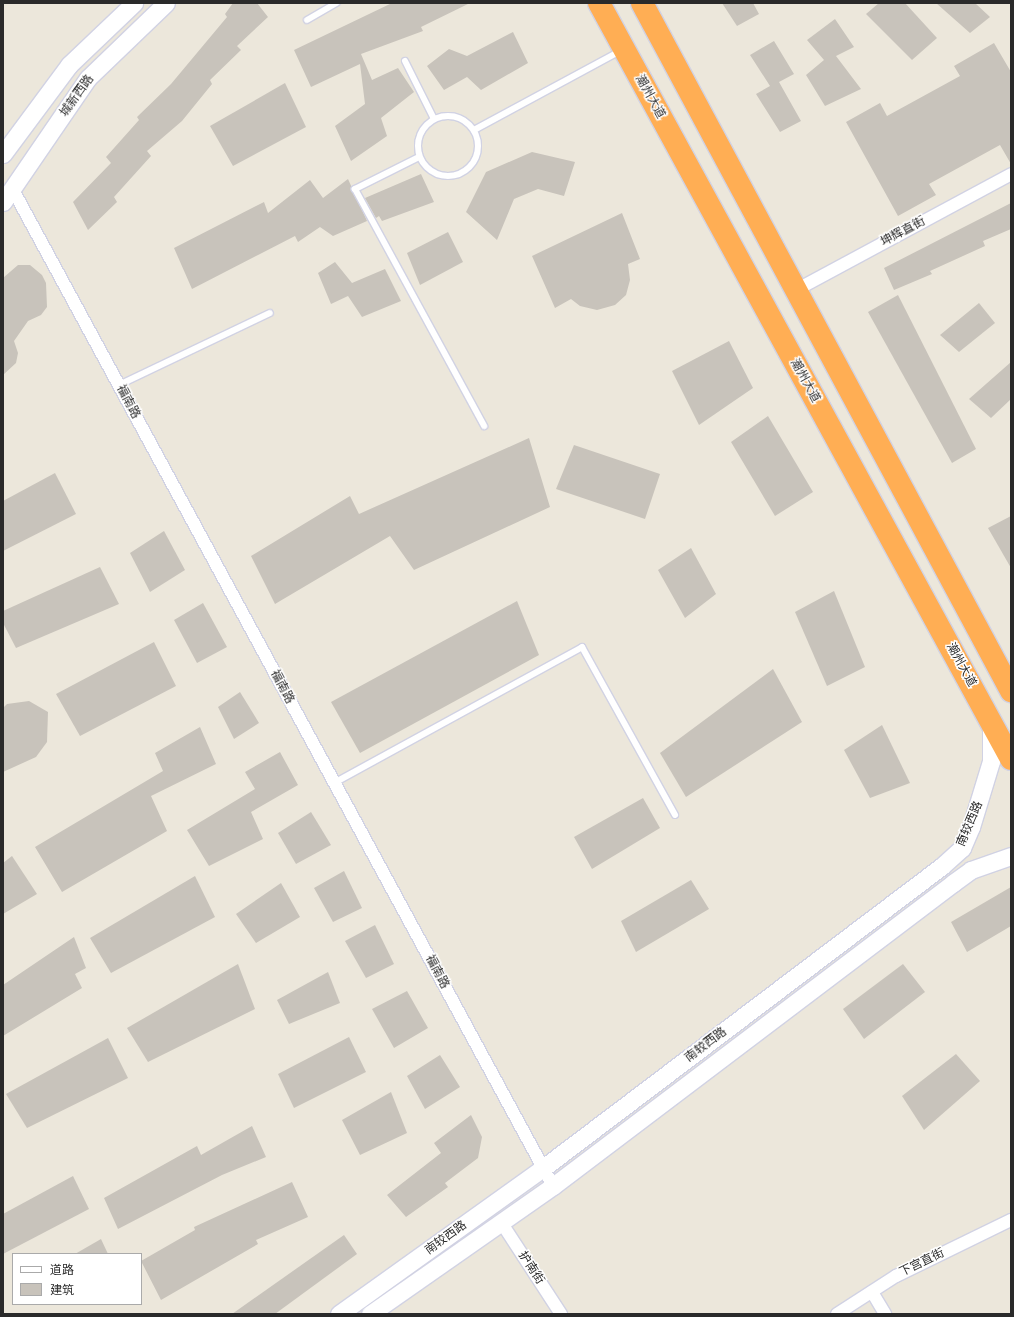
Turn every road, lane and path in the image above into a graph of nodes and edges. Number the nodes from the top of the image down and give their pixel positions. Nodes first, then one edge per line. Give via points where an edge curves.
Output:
1 (134, 3) edge
2 (166, 3) edge
3 (337, 3) edge
4 (599, 3) edge
5 (642, 3) edge
6 (306, 20) dead end
7 (624, 49) junction
8 (405, 61) dead end
9 (434, 119) junction
10 (474, 130) junction
11 (3, 154) edge
12 (419, 157) junction
13 (1011, 174) edge
14 (6, 193) edge
15 (796, 290) junction
16 (270, 313) dead end
17 (119, 385) junction
18 (484, 426) dead end
19 (1010, 686) edge
20 (991, 721) junction
21 (1011, 759) edge
22 (334, 783) junction
23 (676, 816) dead end
24 (1011, 856) edge
25 (543, 1168) junction
26 (553, 1186) junction
27 (1011, 1220) edge
28 (501, 1222) junction
29 (872, 1292) junction
30 (339, 1314) edge
31 (370, 1314) edge
32 (561, 1314) edge
33 (837, 1314) edge
34 (885, 1314) edge

1 - 11 main road, 城新西路 via 69,65
2 - 14 main road, 城新西路 via 88,78
3 - 6 lane
4 - 7 highway, 潮州大道
5 - 15 highway
7 - 10 lane
7 - 20 highway, 潮州大道
8 - 9 lane
9 - 10 lane via 459,117
9 - 12 lane via 418,137
10 - 12 lane via 478,150 475,159 461,174 452,176 432,172
12 - 18 lane via 355,189
13 - 15 street, 坤辉直街
14 - 17 street, 福南路
15 - 19 highway
16 - 17 lane
17 - 22 street, 福南路
20 - 21 highway, 潮州大道
20 - 25 main road, 南较西路 via 989,768 962,848 942,866
22 - 23 lane via 582,646
22 - 25 street, 福南路
24 - 26 main road, 南较西路 via 971,870
25 - 26 street, 福南路
25 - 30 main road, 南较西路
26 - 28 main road, 南较西路
27 - 29 street, 下宫直街 via 896,1276
28 - 31 main road, 南较西路
28 - 32 street, 护南街
29 - 33 street, 下宫直街
29 - 34 street

